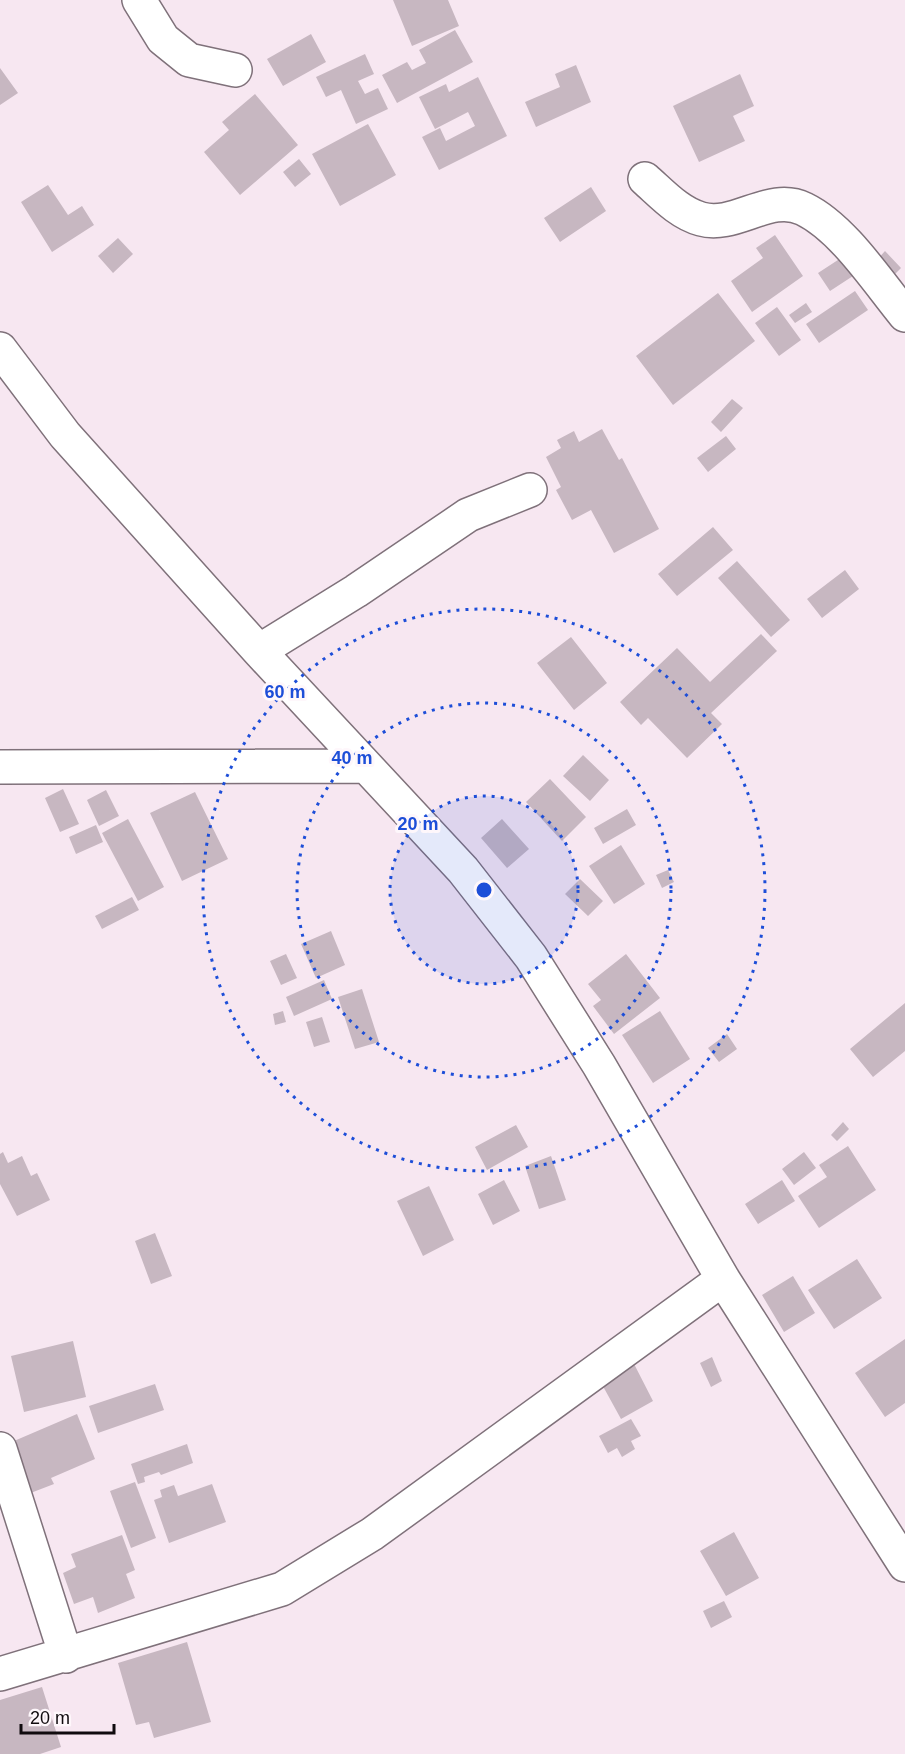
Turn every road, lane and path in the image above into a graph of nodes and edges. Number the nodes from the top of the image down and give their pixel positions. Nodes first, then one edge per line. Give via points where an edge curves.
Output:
1 (139, 0) edge
2 (235, 70) dead end
3 (645, 179) dead end
4 (905, 315) edge
5 (0, 349) edge
6 (530, 490) dead end
7 (259, 651) junction
8 (366, 766) junction
9 (0, 767) edge
10 (723, 1280) junction
11 (0, 1449) edge
12 (905, 1564) edge
13 (66, 1656) junction
14 (0, 1674) edge

1 - 2 street via 163,39 189,60
3 - 4 street via 679,209 702,220 725,219 779,204 802,208 830,226
5 - 7 street via 64,435
6 - 7 street via 468,515
7 - 8 street
8 - 9 street
8 - 10 street via 463,870 531,957 599,1065
10 - 12 street
10 - 13 street via 372,1534 282,1588
11 - 13 street
13 - 14 street

